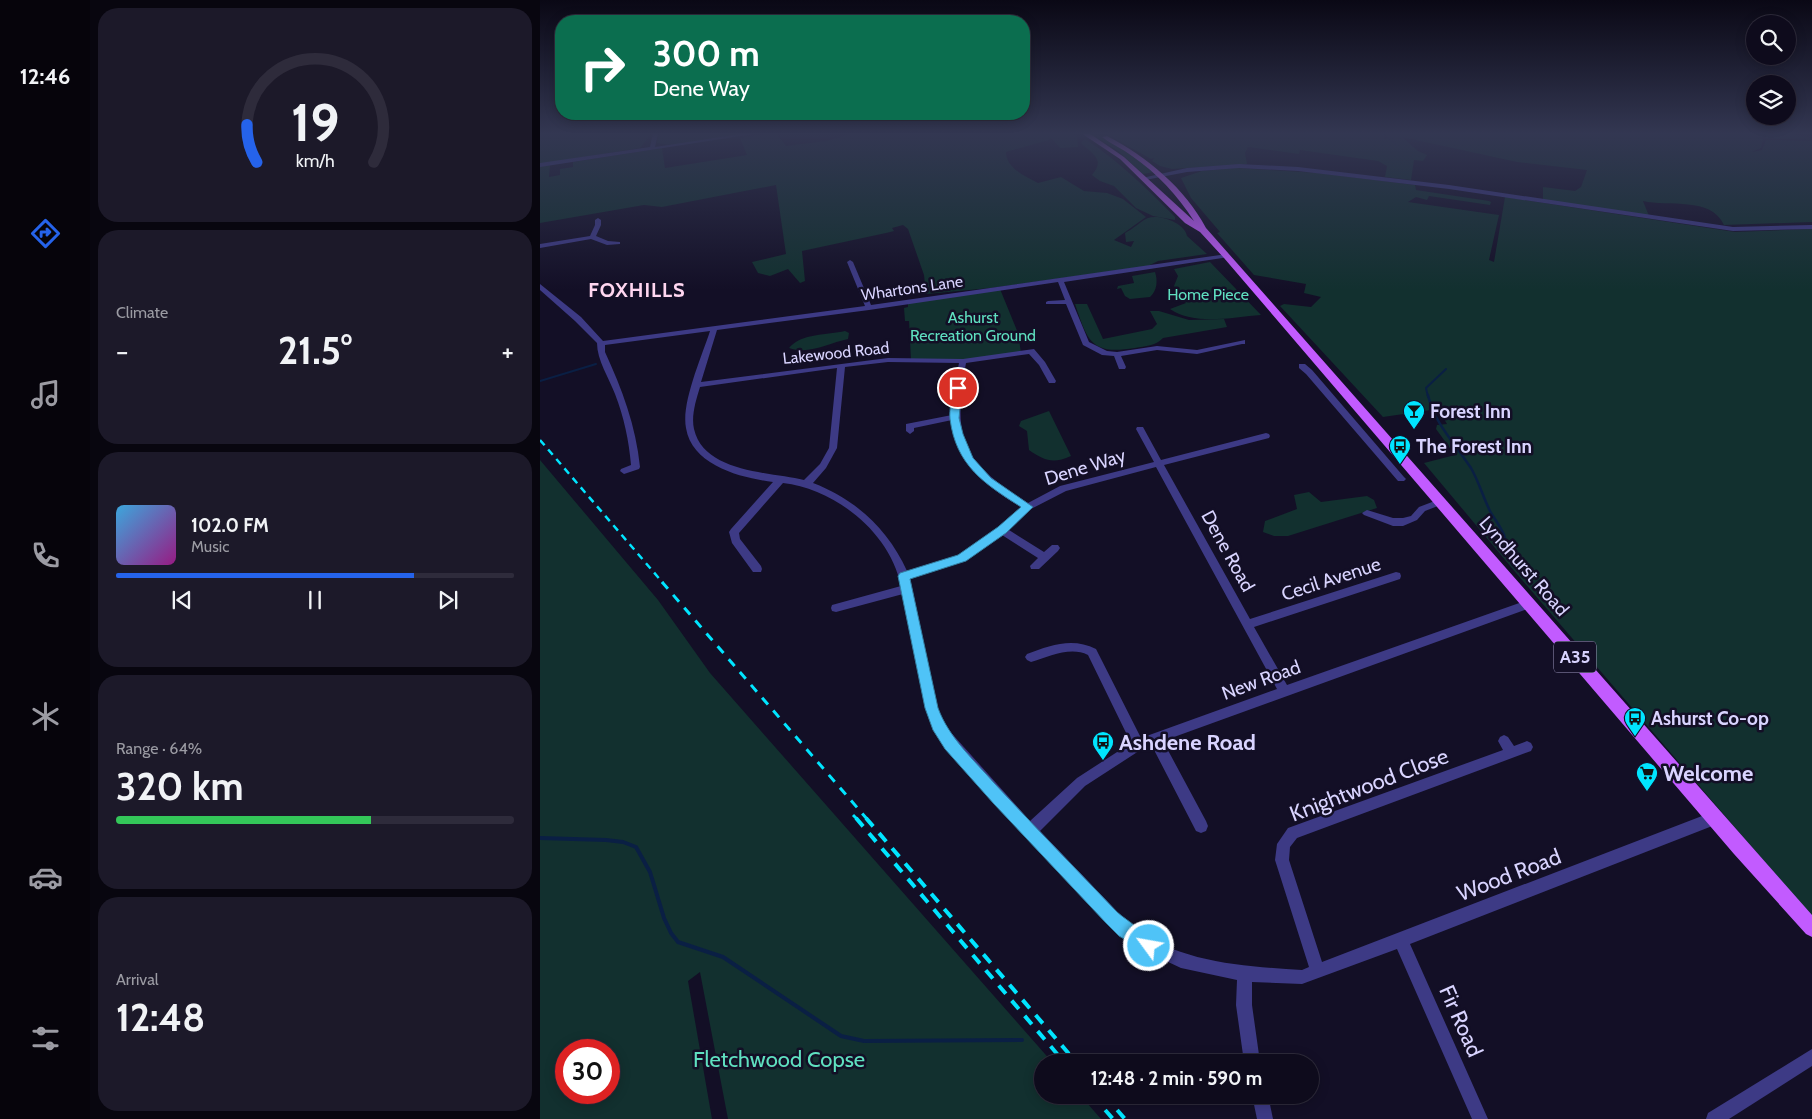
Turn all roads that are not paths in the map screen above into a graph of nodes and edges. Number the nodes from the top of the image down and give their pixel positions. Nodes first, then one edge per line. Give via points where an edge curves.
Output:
1 (1152, 185) edge
2 (1169, 185) edge
3 (1435, 185) edge
4 (598, 220) dead end
5 (1812, 227) edge
6 (1203, 230) junction
7 (592, 237) junction
8 (618, 243) dead end
9 (540, 246) edge
10 (1227, 256) junction
11 (850, 262) dead end
12 (1060, 280) junction
13 (540, 286) edge
14 (1069, 302) junction
15 (1048, 303) dead end
16 (869, 308) junction
17 (714, 329) junction
18 (1242, 342) dead end
19 (601, 343) junction
20 (1117, 354) junction
21 (963, 361) junction
22 (841, 365) junction
23 (1302, 366) dead end
24 (1122, 367) dead end
25 (1052, 381) dead end
26 (697, 385) junction
27 (1363, 412) junction
28 (1348, 416) junction
29 (955, 418) junction
30 (909, 427) dead end
31 (1140, 429) dead end
32 (1266, 436) dead end
33 (1159, 464) junction
34 (624, 471) dead end
35 (1401, 479) dead end
36 (780, 480) junction
37 (806, 484) junction
38 (1440, 502) junction
39 (1028, 507) junction
40 (1366, 513) dead end
41 (1002, 530) junction
42 (1055, 548) dead end
43 (1044, 557) junction
44 (1035, 566) dead end
45 (757, 569) dead end
46 (904, 576) junction
47 (1396, 576) dead end
48 (906, 589) junction
49 (1529, 604) junction
50 (836, 608) dead end
51 (1249, 624) junction
52 (1031, 657) dead end
53 (1284, 691) junction
54 (1155, 739) junction
55 (1504, 741) dead end
56 (1138, 745) junction
57 (1527, 747) dead end
58 (1512, 753) junction
59 (1714, 818) junction
60 (1201, 826) dead end
61 (1030, 831) junction
62 (1812, 928) edge
63 (1401, 940) junction
64 (1318, 971) junction
65 (1245, 974) junction
66 (1251, 1054) edge
67 (1812, 1057) edge
68 (1262, 1104) edge
69 (1266, 1119) edge
70 (1480, 1119) edge
71 (1714, 1119) edge

1 - 6 main road, A35 via 1188,221
2 - 6 main road, A35
3 - 5 street via 1733,229
4 - 7 street
6 - 10 main road, A35
7 - 8 street via 610,244
7 - 9 street
10 - 12 street, Whartons Lane
10 - 27 main road, Lyndhurst Road / A35
11 - 16 street
12 - 14 street
12 - 16 street, Whartons Lane
13 - 19 street via 578,318
14 - 15 street
14 - 20 street via 1086,343 1100,351
16 - 17 street, Whartons Lane
17 - 19 street, Whartons Lane
17 - 26 street
18 - 20 street via 1197,352 1157,348
19 - 34 street via 624,406 635,449 636,467
20 - 24 street
21 - 22 street, Lakewood Road via 888,360
21 - 25 street, Lakewood Road via 1031,351
21 - 29 street
22 - 26 street, Lakewood Road
22 - 37 street via 833,448 823,466
23 - 28 street
26 - 36 street via 690,423 699,448 710,458 738,471
27 - 28 street
27 - 38 main road, Lyndhurst Road / A35
28 - 35 street
29 - 30 street
29 - 39 street via 963,448 973,466 988,481
31 - 33 street, Dene Road
32 - 33 street, Dene Way
33 - 39 street, Dene Way via 1063,488
33 - 51 street, Dene Road
36 - 37 street
36 - 45 street via 734,532 735,540
37 - 46 street via 849,505 868,521 899,563
38 - 40 street via 1403,522
38 - 49 main road, Lyndhurst Road / A35
39 - 41 street, Dene Way
41 - 43 street
41 - 46 street, Dene Way via 962,558
42 - 43 street
43 - 44 street
46 - 48 street
47 - 51 street, Cecil Avenue
48 - 50 street
48 - 61 street via 931,708 938,725 950,744
49 - 53 street, New Road
49 - 59 main road, Lyndhurst Road / A35
51 - 53 street, Dene Road
52 - 56 street via 1076,645 1092,652
53 - 54 street, New Road
54 - 56 street, New Road
54 - 60 street
55 - 58 street
56 - 61 street, New Road via 1081,782
57 - 58 street, Knightwood Close
58 - 64 street, Knightwood Close via 1293,833 1284,844 1282,860
59 - 62 main road, Lyndhurst Road / A35
59 - 63 street, Wood Road
61 - 65 street via 1110,916 1139,940 1181,961
63 - 64 street, Wood Road
63 - 70 street, Fir Road
64 - 65 street via 1302,977
65 - 66 street via 1244,1005
67 - 71 street
68 - 69 street

